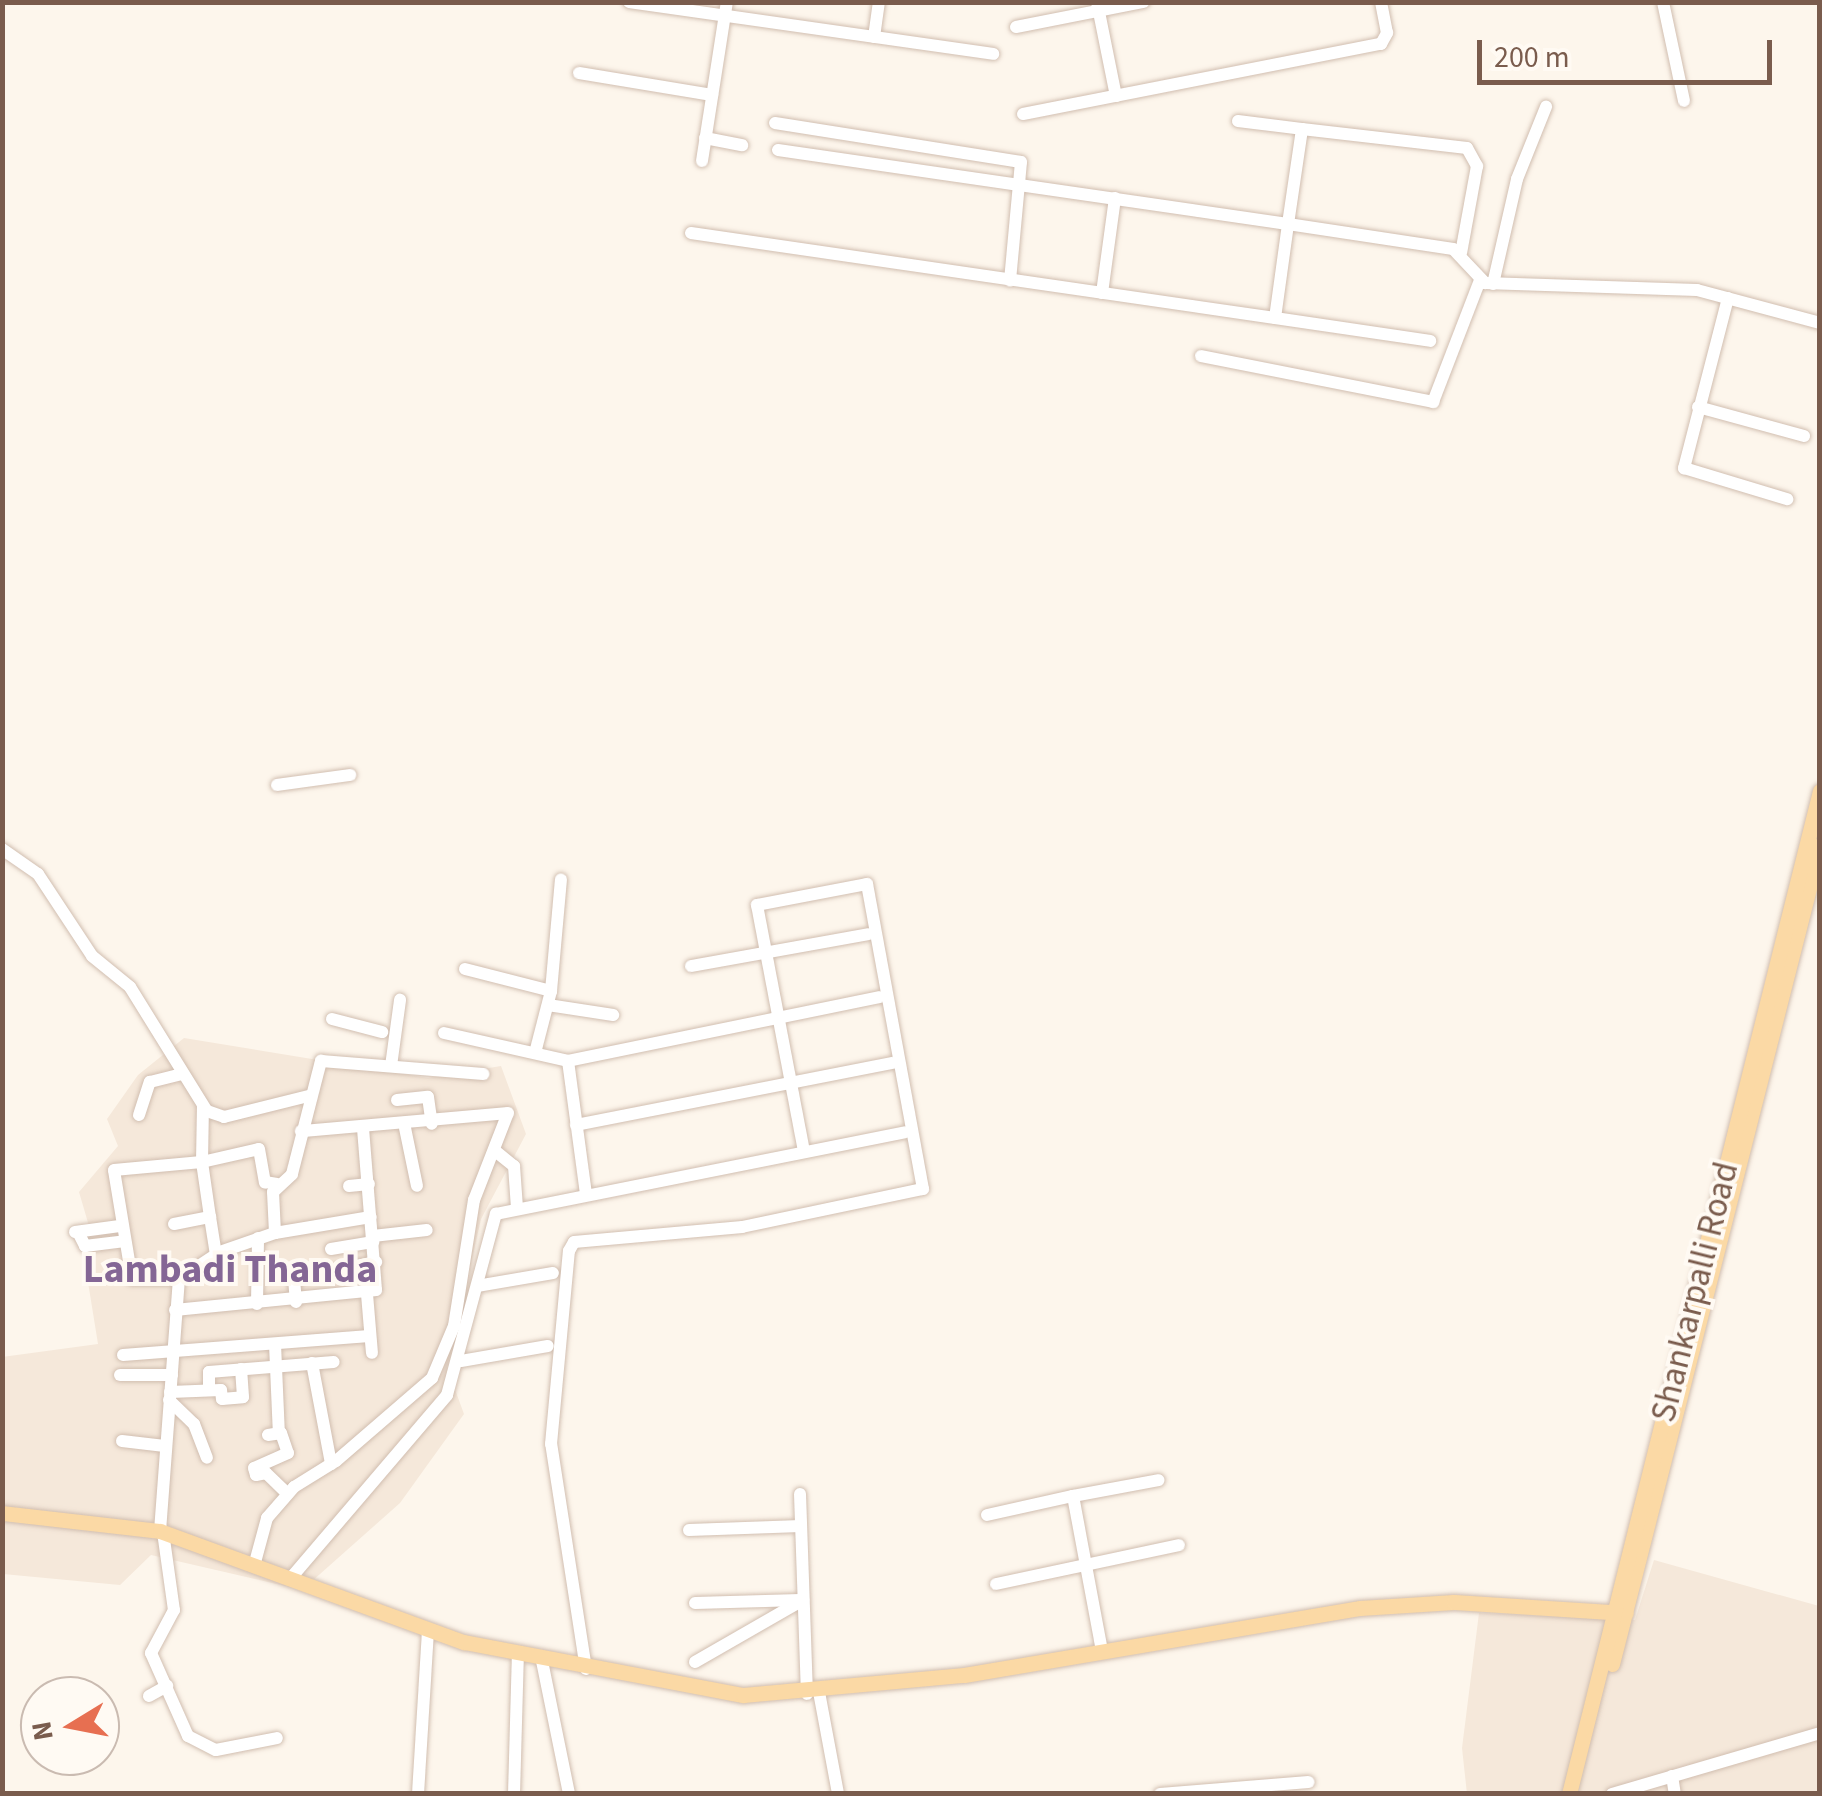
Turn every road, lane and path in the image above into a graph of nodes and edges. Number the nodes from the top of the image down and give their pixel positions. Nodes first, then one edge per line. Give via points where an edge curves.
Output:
1 (629, 2) edge
2 (879, 2) edge
3 (1144, 2) edge
4 (1381, 2) edge
5 (1663, 2) edge
6 (1098, 7) edge
7 (726, 9) edge
8 (1016, 27) dead end
9 (874, 37) junction
10 (993, 54) dead end
11 (578, 73) dead end
12 (712, 96) junction
13 (1116, 96) junction
14 (1684, 101) dead end
15 (1546, 106) dead end
16 (1023, 114) dead end
17 (1238, 121) dead end
18 (776, 122) dead end
19 (1302, 129) junction
20 (705, 138) junction
21 (742, 144) dead end
22 (778, 150) dead end
23 (702, 161) dead end
24 (1022, 185) junction
25 (1115, 198) junction
26 (1288, 224) junction
27 (691, 233) dead end
28 (1462, 253) junction
29 (1010, 280) junction
30 (1486, 282) junction
31 (1102, 294) junction
32 (1728, 298) junction
33 (1275, 318) junction
34 (1820, 324) edge
35 (1430, 341) dead end
36 (1202, 356) dead end
37 (1698, 407) junction
38 (1804, 436) dead end
39 (1787, 499) dead end
40 (350, 774) dead end
41 (277, 785) dead end
42 (1820, 790) edge
43 (1820, 845) edge
44 (2, 848) edge
45 (561, 879) dead end
46 (868, 934) dead end
47 (766, 952) junction
48 (691, 966) dead end
49 (465, 968) dead end
50 (549, 998) junction
51 (880, 998) dead end
52 (400, 1000) dead end
53 (613, 1014) dead end
54 (332, 1019) dead end
55 (779, 1019) junction
56 (382, 1032) dead end
57 (444, 1033) dead end
58 (535, 1053) junction
59 (568, 1061) junction
60 (893, 1064) dead end
61 (391, 1066) junction
62 (182, 1074) junction
63 (483, 1074) dead end
64 (791, 1083) junction
65 (308, 1096) junction
66 (398, 1100) dead end
67 (203, 1106) junction
68 (140, 1115) dead end
69 (432, 1124) junction
70 (576, 1125) junction
71 (404, 1128) junction
72 (363, 1130) junction
73 (301, 1132) junction
74 (906, 1132) dead end
75 (494, 1150) junction
76 (804, 1151) junction
77 (202, 1162) junction
78 (277, 1184) junction
79 (369, 1184) junction
80 (349, 1186) dead end
81 (417, 1186) dead end
82 (586, 1194) junction
83 (517, 1208) junction
84 (210, 1216) junction
85 (371, 1218) junction
86 (348, 1220) junction
87 (174, 1224) dead end
88 (120, 1226) junction
89 (427, 1230) dead end
90 (276, 1232) junction
91 (258, 1238) junction
92 (373, 1239) junction
93 (124, 1241) junction
94 (351, 1245) junction
95 (331, 1249) dead end
96 (216, 1254) junction
97 (376, 1262) junction
98 (553, 1273) dead end
99 (179, 1279) junction
100 (477, 1286) junction
101 (366, 1294) junction
102 (296, 1302) junction
103 (257, 1304) junction
104 (174, 1310) junction
105 (369, 1336) junction
106 (275, 1344) junction
107 (548, 1346) dead end
108 (174, 1350) junction
109 (372, 1353) dead end
110 (124, 1355) dead end
111 (334, 1362) dead end
112 (461, 1362) junction
113 (312, 1364) junction
114 (274, 1366) junction
115 (241, 1369) junction
116 (120, 1375) dead end
117 (172, 1375) junction
118 (209, 1390) junction
119 (170, 1396) junction
120 (122, 1441) dead end
121 (165, 1446) junction
122 (207, 1458) dead end
123 (331, 1464) junction
124 (1159, 1480) dead end
125 (288, 1494) junction
126 (800, 1494) dead end
127 (1073, 1496) junction
128 (2, 1513) edge
129 (987, 1514) dead end
130 (802, 1526) junction
131 (689, 1530) dead end
132 (161, 1531) junction
133 (1179, 1545) dead end
134 (1086, 1565) junction
135 (254, 1566) junction
136 (290, 1579) junction
137 (996, 1584) dead end
138 (803, 1600) junction
139 (694, 1603) dead end
140 (1620, 1612) junction
141 (428, 1629) junction
142 (1102, 1651) junction
143 (518, 1655) junction
144 (542, 1661) junction
145 (696, 1662) dead end
146 (586, 1668) junction
147 (167, 1686) junction
148 (813, 1693) junction
149 (150, 1696) dead end
150 (1820, 1733) edge
151 (278, 1738) dead end
152 (1672, 1776) junction
153 (1310, 1782) dead end
154 (1284, 1789) edge
155 (418, 1794) edge
156 (514, 1794) edge
157 (569, 1794) edge
158 (838, 1794) edge
159 (1160, 1794) edge
160 (1568, 1794) edge
161 (1577, 1794) edge
162 (1612, 1794) edge
163 (1675, 1794) edge

1 - 7 street
2 - 9 street
3 - 6 street
4 - 13 street via 1387,33 1381,44
5 - 14 street
6 - 8 street
6 - 13 street
7 - 9 street
7 - 12 street
9 - 10 street
11 - 12 street
12 - 20 street
13 - 16 street
15 - 30 street
17 - 19 street
18 - 24 street via 1014,158 1023,166
19 - 26 street
19 - 28 street via 1474,154
20 - 21 street
20 - 23 street
22 - 24 street
24 - 25 street
24 - 29 street
25 - 26 street
25 - 31 street
26 - 28 street
26 - 33 street
27 - 29 street
28 - 30 street
29 - 31 street
30 - 32 street via 1612,282
30 - 36 street via 1432,402
31 - 33 street
32 - 34 street
32 - 37 street
33 - 35 street
37 - 38 street
37 - 39 street via 1684,468
40 - 41 street
42 - 140 main road, Shankarpalli Road
43 - 140 main road, Shankarpalli Road
44 - 62 street via 38,874 92,956 130,987
45 - 50 street
46 - 47 street
47 - 48 street
47 - 55 street
47 - 146 street via 758,905 868,884 923,1188 742,1227 574,1242 550,1444
49 - 50 street
50 - 53 street
50 - 58 street
51 - 55 street
52 - 61 street
54 - 56 street
55 - 59 street
55 - 64 street
57 - 58 street
58 - 59 street
59 - 70 street
60 - 64 street
61 - 63 street
61 - 65 street via 321,1061
62 - 67 street
62 - 68 street via 150,1082
64 - 70 street
64 - 76 street
65 - 67 street via 224,1116
65 - 73 street
66 - 69 street via 428,1097
67 - 77 street
69 - 71 street
69 - 75 street via 508,1114
70 - 82 street
71 - 72 street
71 - 81 street
72 - 73 street
72 - 79 street
73 - 78 street via 292,1174
74 - 76 street
75 - 83 street via 514,1166
75 - 123 street via 464,1236 454,1326 432,1378
76 - 82 street
77 - 78 street via 259,1149 266,1182
77 - 84 street
77 - 88 street via 114,1170
78 - 90 street
79 - 80 street
79 - 85 street
82 - 83 street
83 - 100 street via 491,1222
84 - 87 street
84 - 96 street
85 - 86 street
85 - 92 street
86 - 90 street
86 - 94 street
88 - 93 street
88 - 93 street via 76,1232 85,1246
89 - 92 street
90 - 91 street
91 - 96 street
91 - 103 street
92 - 94 street
92 - 97 street
93 - 99 street via 132,1279
94 - 95 street
96 - 99 street
97 - 101 street via 378,1285
97 - 102 street via 294,1279
98 - 100 street
99 - 104 street
100 - 112 street
101 - 102 street
101 - 105 street
102 - 103 street
103 - 104 street
104 - 108 street
105 - 106 street
105 - 109 street
106 - 108 street
106 - 114 street
107 - 112 street
108 - 110 street
108 - 117 street
111 - 113 street
112 - 136 street via 447,1395
113 - 114 street
113 - 123 street
114 - 115 street
114 - 125 street via 273,1434 288,1452 254,1468
115 - 118 street via 208,1372
115 - 118 street via 243,1397
116 - 117 street
117 - 119 street
118 - 119 street
119 - 121 street
119 - 122 street via 194,1424
120 - 121 street
121 - 132 street
123 - 125 street
124 - 127 street
125 - 135 street via 267,1518
126 - 130 street
127 - 129 street
127 - 134 street
128 - 132 main road
130 - 131 street
130 - 138 street
132 - 135 main road
132 - 147 street via 174,1610 151,1652
133 - 134 street
134 - 137 street
134 - 142 street
135 - 136 main road
136 - 141 main road
138 - 139 street
138 - 145 street
138 - 148 street
140 - 142 main road via 1412,1604
140 - 160 main road, Shankarpalli Road
140 - 161 main road, Shankarpalli Road
141 - 143 main road
141 - 155 street
142 - 148 main road
143 - 144 main road
143 - 156 street
144 - 146 main road
144 - 157 street
146 - 148 main road via 743,1696
147 - 149 street
147 - 151 street via 201,1748
148 - 158 street
150 - 152 street
152 - 162 street
152 - 163 street
153 - 154 street
154 - 159 street

